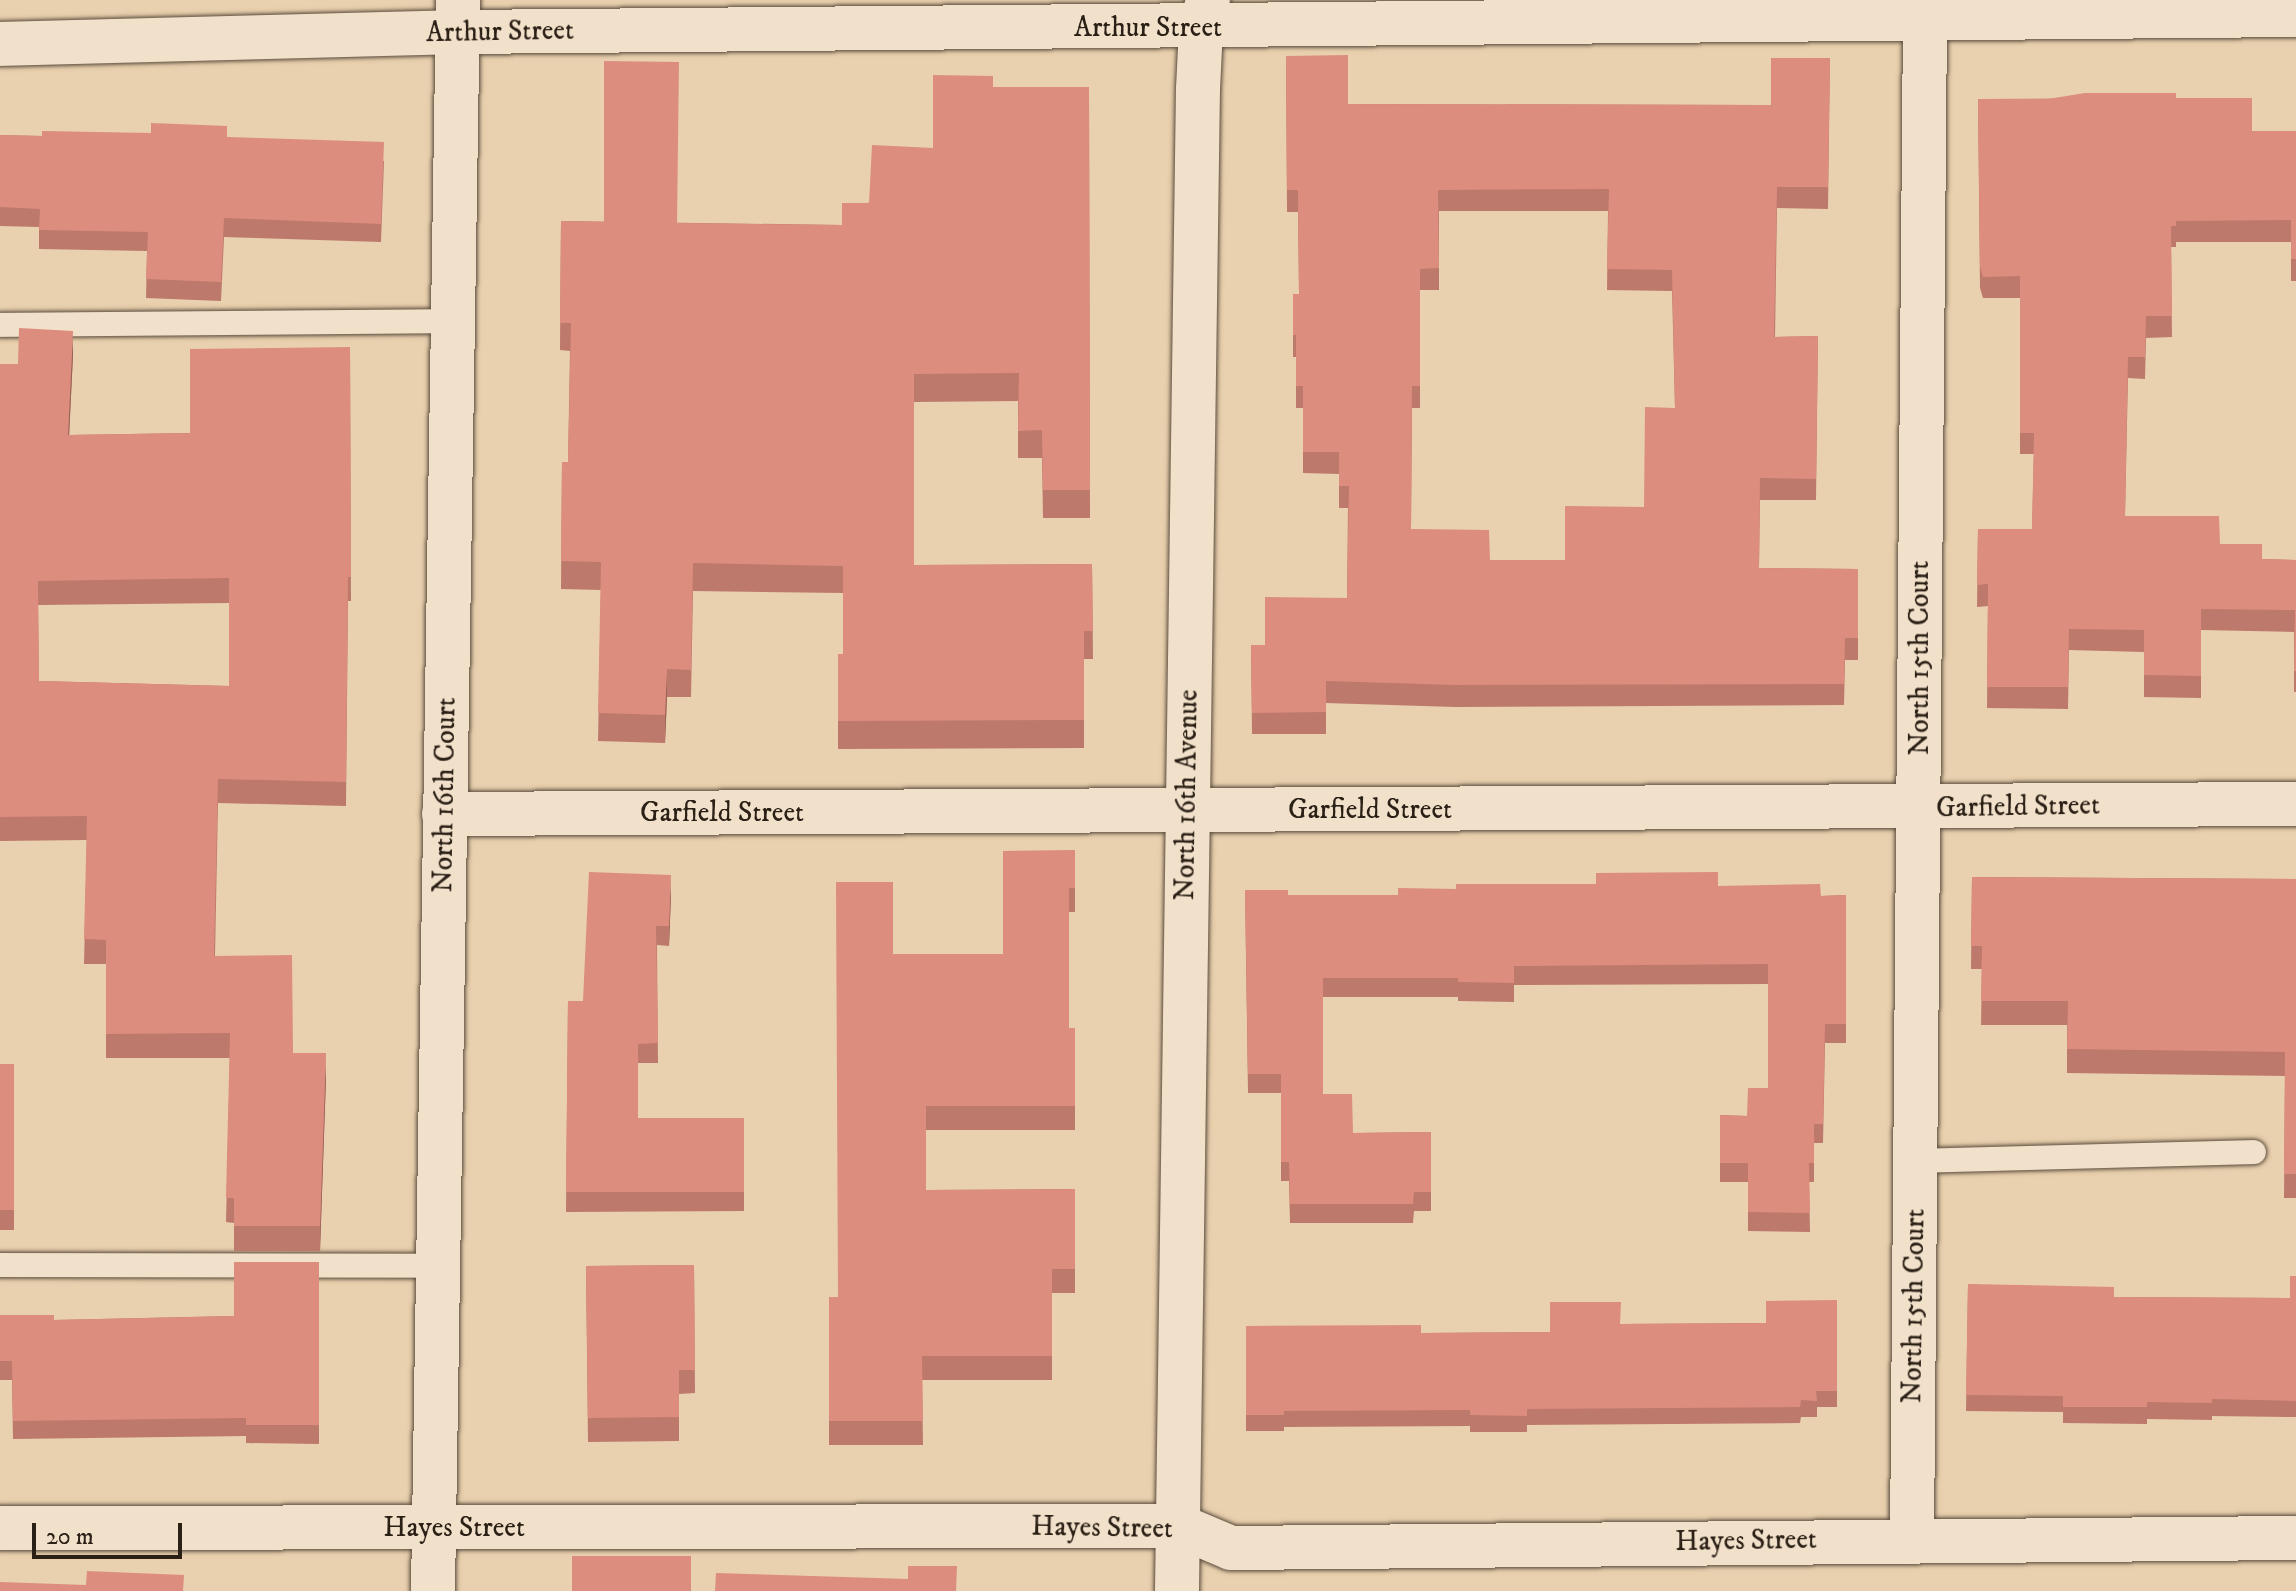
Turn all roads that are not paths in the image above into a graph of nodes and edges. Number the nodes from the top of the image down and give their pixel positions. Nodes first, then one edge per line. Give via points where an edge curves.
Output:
1 (1205, 14) edge
2 (2296, 15) edge
3 (458, 16) edge
4 (1925, 17) junction
5 (0, 44) edge
6 (456, 321) junction
7 (0, 325) edge
8 (2296, 804) edge
9 (1919, 808) junction
10 (1187, 811) junction
11 (444, 814) junction
12 (2254, 1152) dead end
13 (1916, 1161) junction
14 (0, 1265) edge
15 (438, 1266) junction
16 (1179, 1526) junction
17 (0, 1528) edge
18 (434, 1528) junction
19 (2296, 1538) edge
20 (1912, 1539) junction
21 (433, 1591) edge
22 (1177, 1591) edge

1 - 3 street, Arthur Street
1 - 4 street, Arthur Street
1 - 10 street, North 16th Avenue
2 - 4 street, Arthur Street
3 - 5 street, Arthur Street
3 - 6 street, North 16th Court
4 - 9 street, North 15th Court
6 - 7 lane
6 - 11 street, North 16th Court
8 - 9 street, Garfield Street
9 - 10 street, Garfield Street
9 - 13 street, North 15th Court
10 - 11 street, Garfield Street
10 - 16 street, North 16th Avenue
11 - 15 street, North 16th Court
12 - 13 lane
13 - 20 street, North 15th Court
14 - 15 lane
15 - 18 street, North 16th Court
16 - 18 street, Hayes Street
16 - 20 street, Hayes Street via 1231,1548
16 - 22 street, North 16th Avenue
17 - 18 street, Hayes Street
18 - 21 street, North 16th Court
19 - 20 street, Hayes Street

